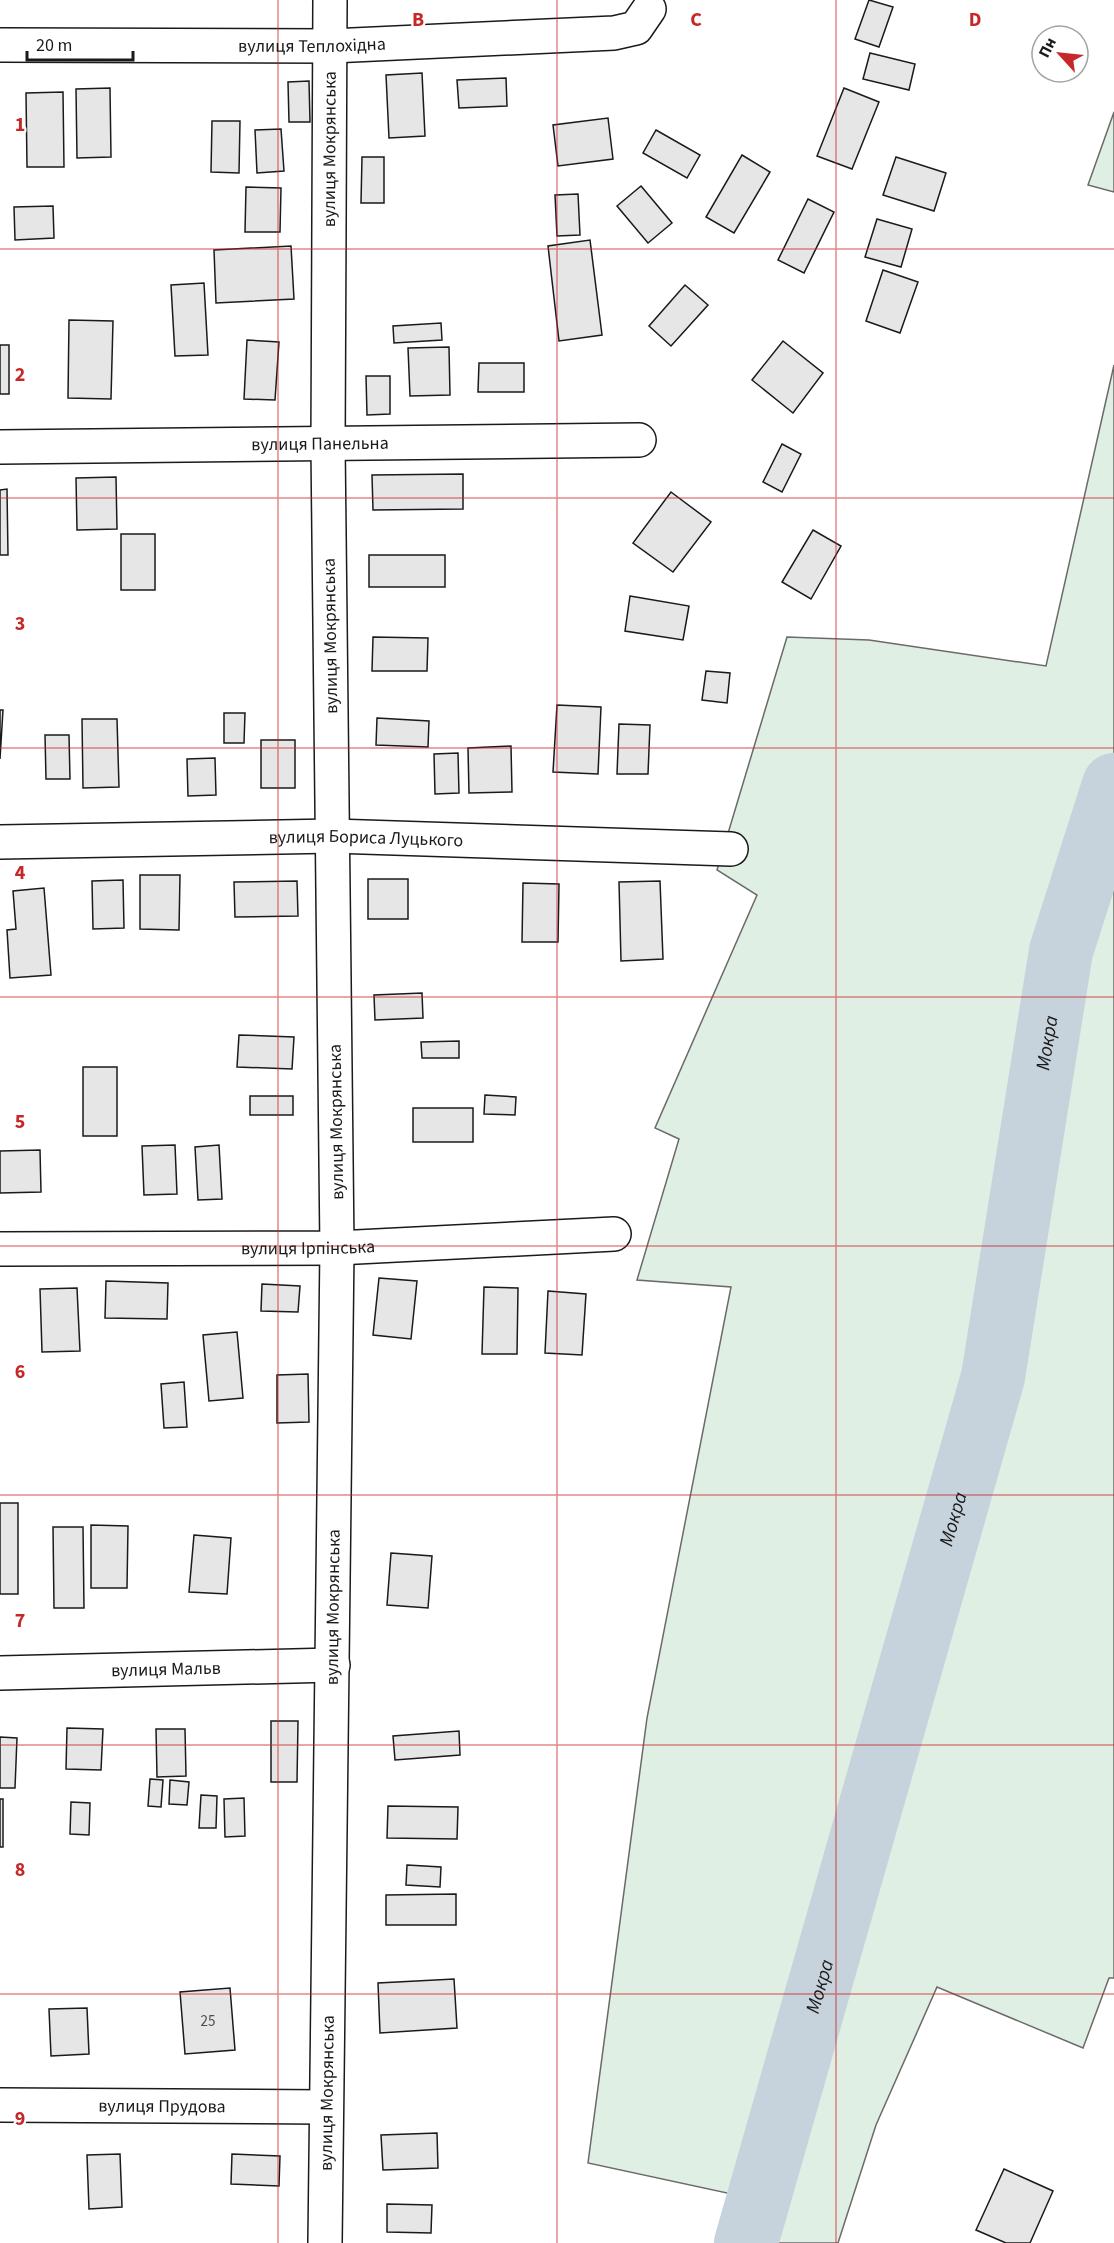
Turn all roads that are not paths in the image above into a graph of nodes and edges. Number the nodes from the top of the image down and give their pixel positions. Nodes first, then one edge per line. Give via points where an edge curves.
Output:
1 (330, 0) edge
2 (649, 9) dead end
3 (0, 45) edge
4 (331, 46) junction
5 (639, 440) dead end
6 (328, 445) junction
7 (0, 447) edge
8 (333, 836) junction
9 (0, 842) edge
10 (730, 849) dead end
11 (614, 1234) dead end
12 (337, 1248) junction
13 (0, 1249) edge
14 (333, 1665) junction
15 (0, 1673) edge
16 (0, 2105) edge
17 (325, 2107) junction
18 (325, 2243) edge

1 - 4 street, вулиця Мокрянська
2 - 4 street, вулиця Теплохідна via 636,28 614,33
3 - 4 street, вулиця Теплохідна
4 - 6 street, вулиця Мокрянська
5 - 6 street, вулиця Панельна
6 - 7 street, вулиця Панельна
6 - 8 street, вулиця Мокрянська
8 - 9 street, вулиця Бориса Луцького
8 - 10 street, вулиця Бориса Луцького
8 - 12 street, вулиця Мокрянська
11 - 12 street, вулиця Ірпінська
12 - 13 street, вулиця Ірпінська
12 - 14 street, вулиця Мокрянська
14 - 15 street, вулиця Мальв
14 - 17 street, вулиця Мокрянська
16 - 17 street, вулиця Прудова
17 - 18 street, вулиця Мокрянська

